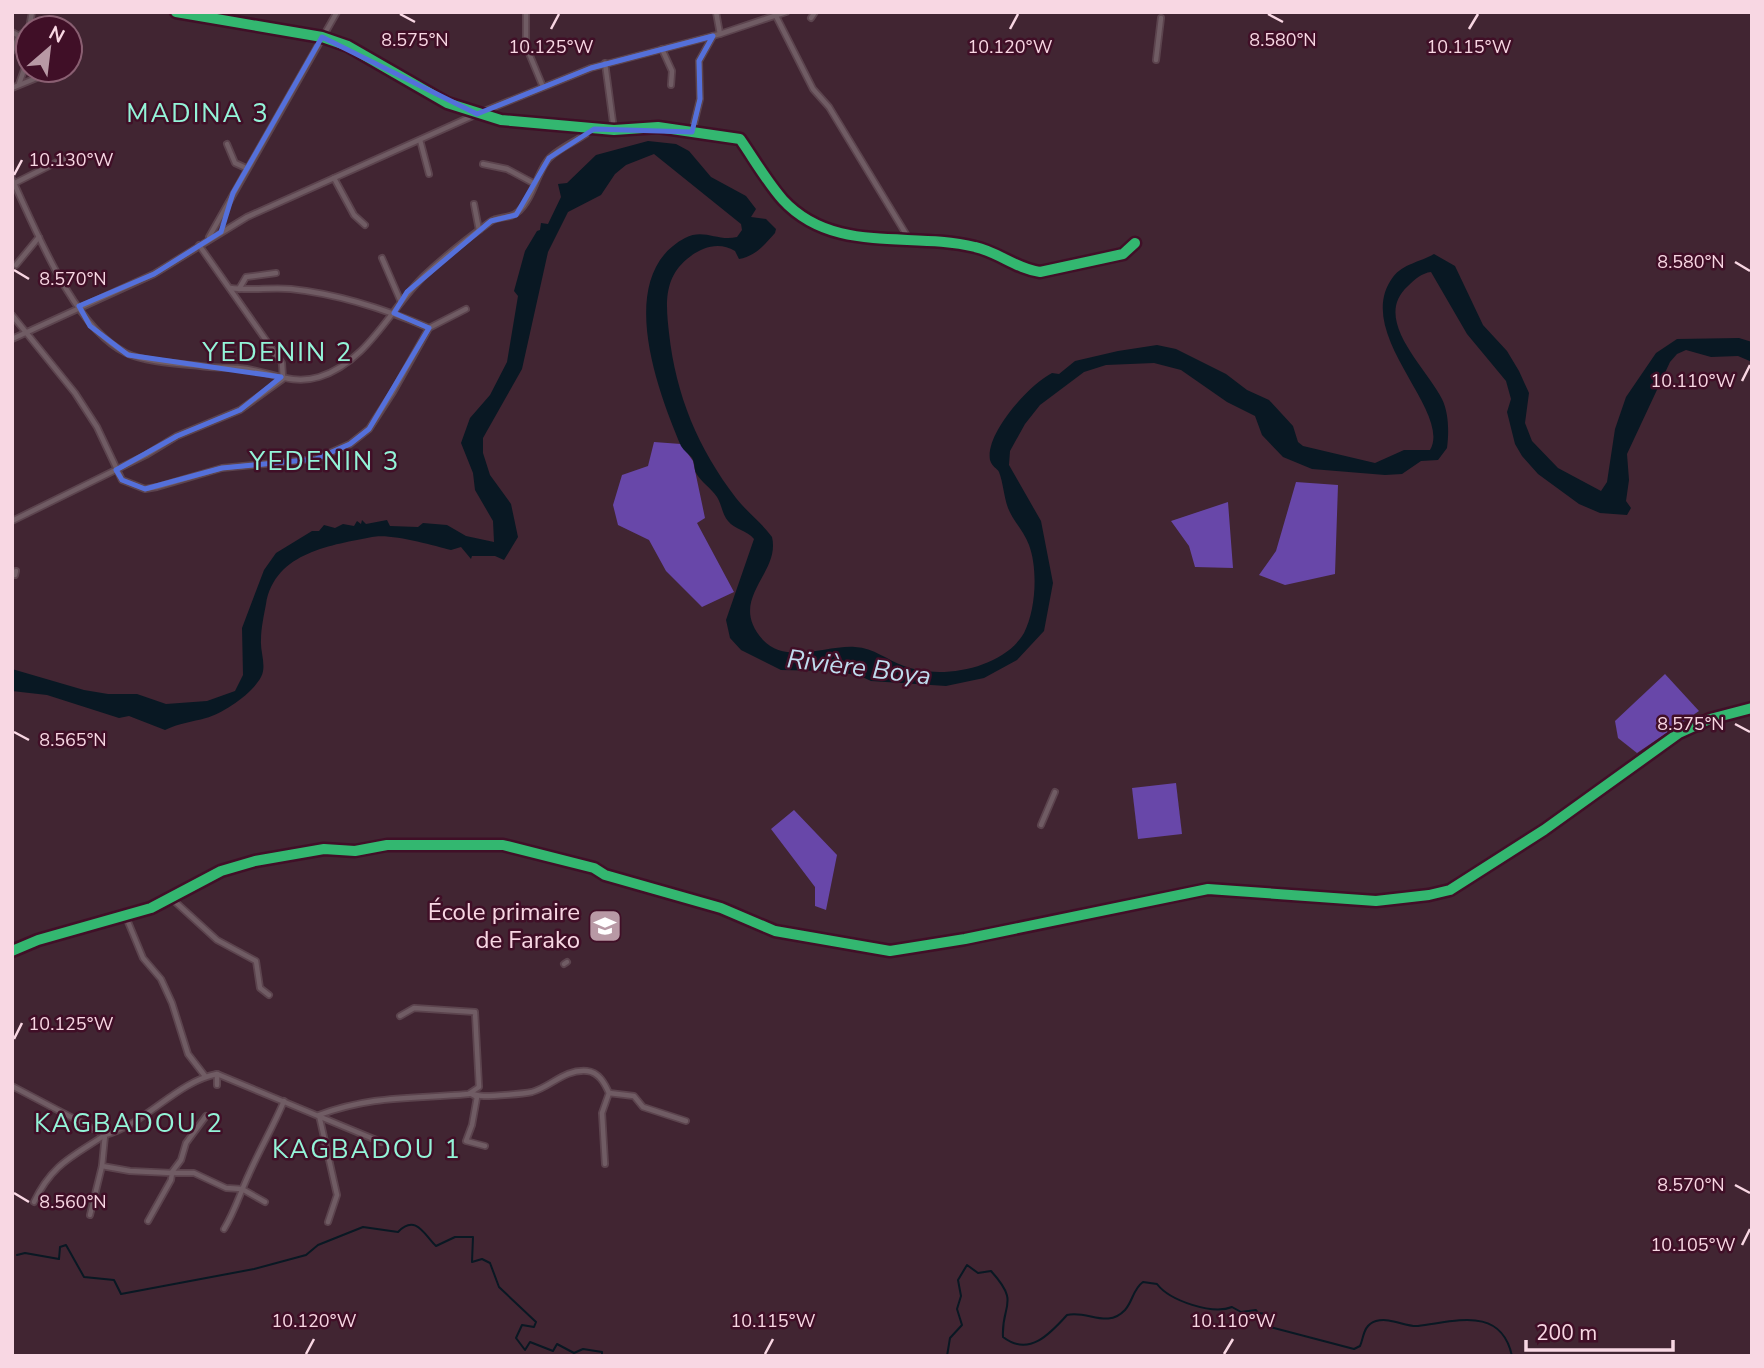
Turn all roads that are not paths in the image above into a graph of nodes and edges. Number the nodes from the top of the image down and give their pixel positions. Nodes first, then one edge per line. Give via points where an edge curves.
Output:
1 (176, 12) edge
2 (337, 12) edge
3 (526, 12) edge
4 (716, 12) edge
5 (815, 12) edge
6 (781, 14) edge
7 (811, 18) dead end
8 (1161, 18) dead end
9 (720, 34) junction
10 (713, 36) junction
11 (322, 37) junction
12 (662, 49) junction
13 (1156, 60) dead end
14 (605, 63) junction
15 (19, 84) edge
16 (671, 85) dead end
17 (543, 87) junction
18 (12, 88) edge
19 (477, 114) junction
20 (588, 129) junction
21 (614, 130) junction
22 (692, 132) junction
23 (420, 141) junction
24 (227, 144) dead end
25 (80, 157) dead end
26 (483, 164) dead end
27 (246, 168) junction
28 (429, 174) dead end
29 (334, 178) junction
30 (13, 182) edge
31 (535, 184) junction
32 (474, 204) dead end
33 (222, 215) junction
34 (365, 225) dead end
35 (479, 231) junction
36 (221, 232) junction
37 (39, 237) junction
38 (208, 239) junction
39 (909, 239) junction
40 (1135, 243) dead end
41 (199, 245) junction
42 (382, 258) dead end
43 (16, 265) dead end
44 (276, 273) dead end
45 (230, 288) junction
46 (239, 289) junction
47 (401, 302) junction
48 (76, 307) junction
49 (466, 309) dead end
50 (395, 314) junction
51 (12, 316) edge
52 (429, 328) junction
53 (24, 333) junction
54 (12, 339) edge
55 (283, 379) junction
56 (116, 470) junction
57 (12, 521) edge
58 (1752, 708) edge
59 (1055, 792) dead end
60 (1041, 825) dead end
61 (171, 898) junction
62 (126, 917) junction
63 (12, 951) edge
64 (269, 995) dead end
65 (400, 1016) dead end
66 (217, 1074) junction
67 (205, 1076) junction
68 (218, 1085) dead end
69 (12, 1086) edge
70 (470, 1093) junction
71 (609, 1093) junction
72 (284, 1101) junction
73 (206, 1116) dead end
74 (321, 1116) junction
75 (686, 1121) dead end
76 (105, 1135) junction
77 (382, 1142) dead end
78 (485, 1146) dead end
79 (605, 1164) dead end
80 (102, 1166) junction
81 (172, 1172) junction
82 (242, 1189) junction
83 (34, 1202) dead end
84 (265, 1202) dead end
85 (90, 1215) dead end
86 (148, 1221) dead end
87 (328, 1222) dead end
88 (224, 1229) dead end

1 - 11 street
2 - 11 street
3 - 17 street via 526,46
4 - 9 street
5 - 7 street
6 - 9 street
6 - 39 street via 813,89 829,107
8 - 13 street
9 - 10 street
10 - 12 street
10 - 22 street via 699,61 700,99
11 - 19 street via 348,46 447,103
11 - 27 street
12 - 14 street
12 - 16 street via 672,71
14 - 17 street
14 - 21 street
15 - 18 street
17 - 19 street
19 - 20 street
19 - 23 street
20 - 21 street
20 - 31 street via 549,158
21 - 22 street via 658,127
22 - 39 street via 740,139 782,199 816,226 839,235
23 - 28 street
23 - 29 street
24 - 27 street via 235,163
25 - 30 street via 63,159
26 - 31 street via 507,169
27 - 33 street
29 - 34 street
29 - 36 street
30 - 37 street
31 - 35 street via 516,215 497,218
32 - 35 street
33 - 36 street
33 - 38 street
35 - 47 street via 425,275
36 - 38 street
37 - 43 street
37 - 48 street
38 - 41 street
39 - 40 street via 976,247 1040,272 1123,254
41 - 45 street
41 - 48 street via 153,274
42 - 47 street
44 - 46 street via 246,277
45 - 46 street
45 - 55 street via 282,363
46 - 50 street via 320,293
47 - 50 street
48 - 53 street
48 - 55 street via 90,326 128,355 247,369
49 - 52 street
50 - 52 street
50 - 55 street via 328,373
51 - 53 street
52 - 56 street via 369,429 333,453 316,459 211,470 145,489 122,480
53 - 54 street
53 - 56 street via 75,393
55 - 56 street via 240,410 177,436
56 - 57 street
58 - 61 street via 1679,733 1544,831 1450,890 1376,901 1208,889 890,951 775,931 721,908 605,875 594,867 503,845 382,844 255,861 221,871
59 - 60 street
61 - 62 street
61 - 64 street via 217,940 256,961 260,988
62 - 63 street
62 - 67 street via 143,958 161,979 172,1003 188,1054
65 - 70 street via 414,1008 475,1012 479,1087
66 - 67 street
66 - 68 street
66 - 72 street
67 - 76 street
69 - 76 street
70 - 71 street via 530,1093 552,1080 588,1071 598,1076
70 - 74 street via 370,1099
70 - 78 street via 477,1097 466,1142
71 - 75 street via 634,1096 643,1107
71 - 79 street via 602,1113
72 - 74 street
72 - 82 street
73 - 81 street
74 - 77 street
74 - 87 street via 337,1195
76 - 80 street
76 - 83 street via 47,1176
80 - 81 street
80 - 85 street
81 - 82 street via 194,1173 226,1188
81 - 86 street
82 - 84 street
82 - 88 street

